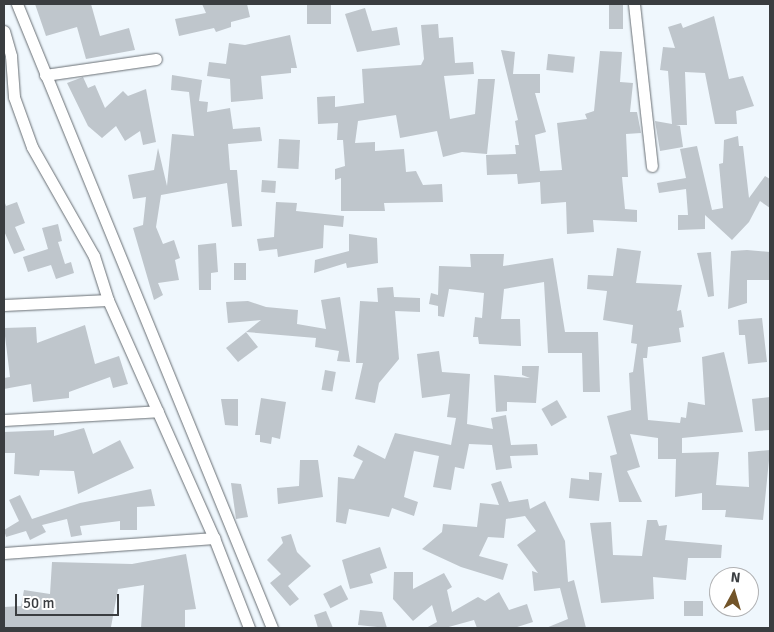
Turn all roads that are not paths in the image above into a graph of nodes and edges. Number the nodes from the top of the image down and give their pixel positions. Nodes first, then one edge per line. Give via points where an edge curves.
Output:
1 (17, 4) edge
2 (634, 4) edge
3 (4, 31) edge
4 (156, 59) dead end
5 (45, 75) junction
6 (652, 166) dead end
7 (108, 300) junction
8 (4, 305) edge
9 (158, 410) junction
10 (4, 420) edge
11 (214, 538) junction
12 (4, 553) edge
13 (248, 628) edge
14 (272, 628) edge

1 - 5 street
2 - 6 street
3 - 7 street via 11,56 14,97 32,147 94,256
4 - 5 street
5 - 14 street
7 - 8 street
7 - 9 street
9 - 10 street
9 - 11 street
11 - 12 street
11 - 13 street

